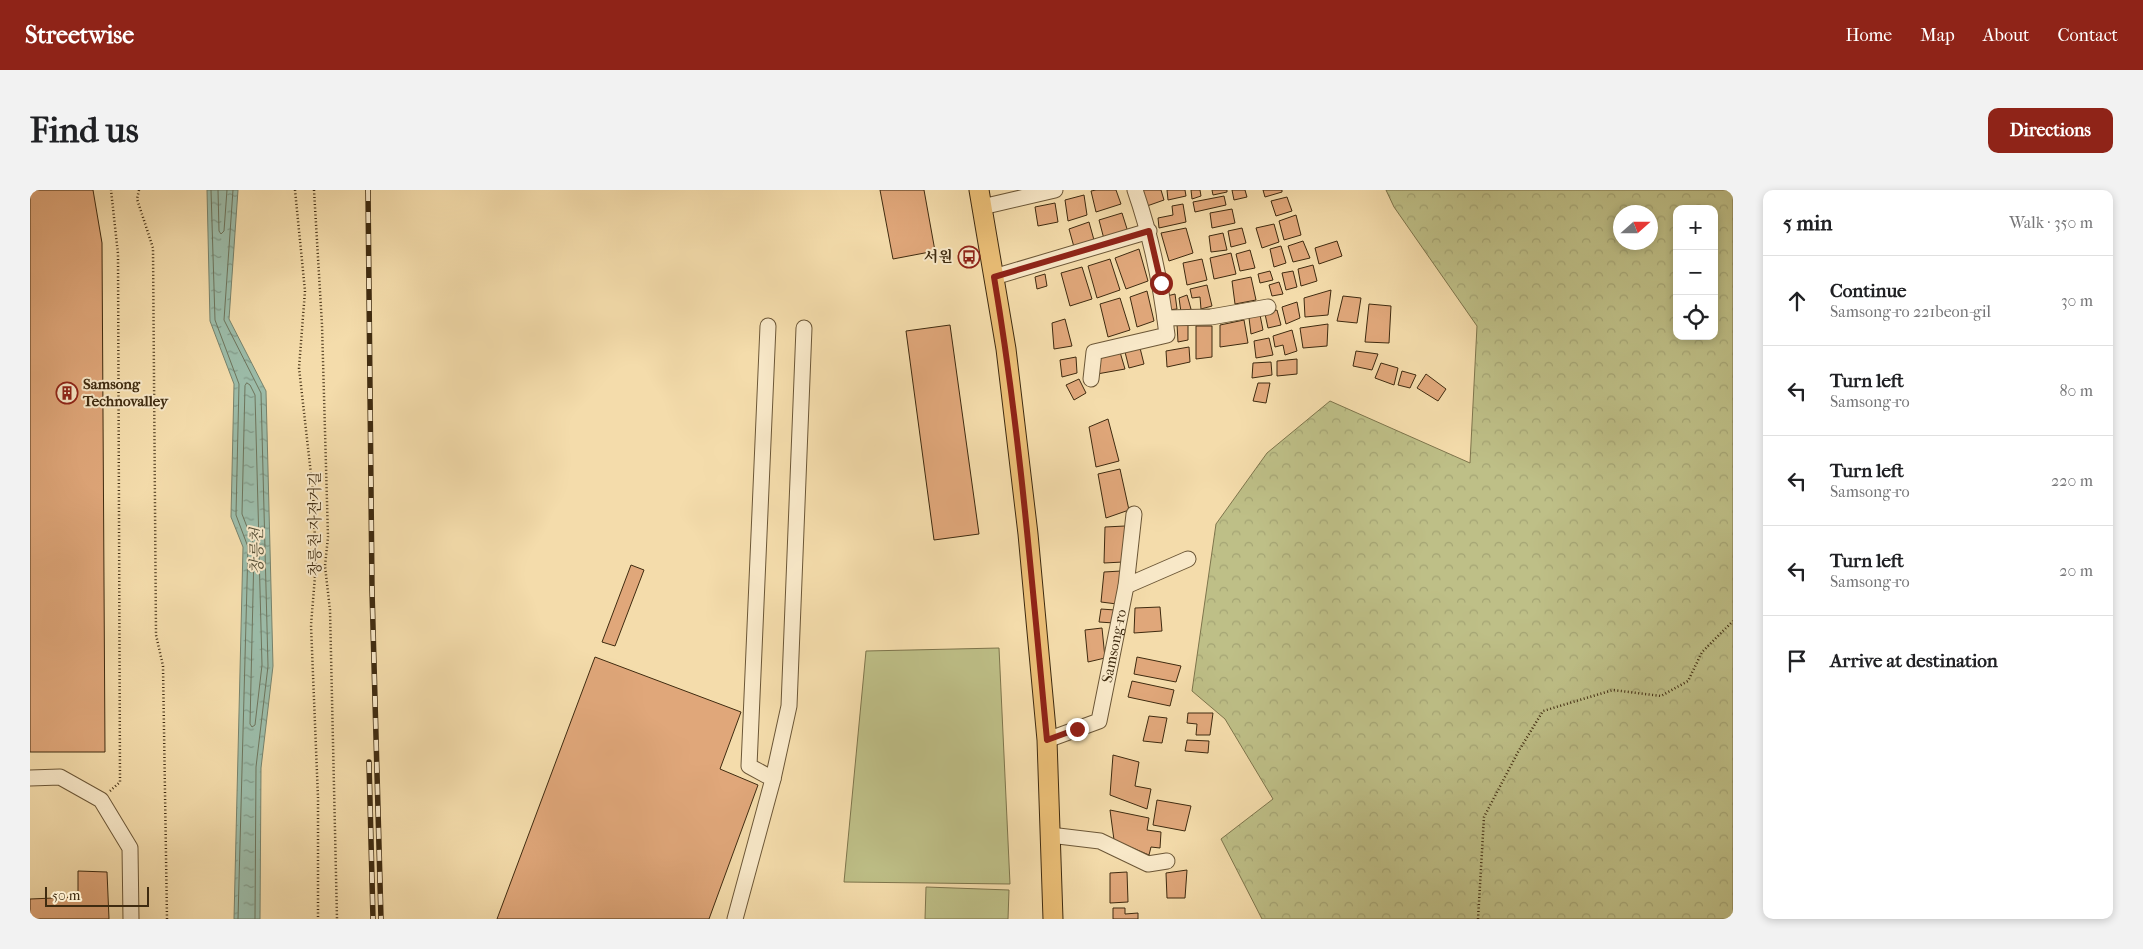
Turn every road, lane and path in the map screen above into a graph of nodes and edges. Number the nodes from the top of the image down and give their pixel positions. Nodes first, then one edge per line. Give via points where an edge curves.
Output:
1 (111, 190) edge
2 (140, 190) edge
3 (295, 190) edge
4 (314, 190) edge
5 (1055, 190) edge
6 (1135, 190) edge
7 (980, 199) edge
8 (1149, 231) junction
9 (994, 277) junction
10 (1268, 307) dead end
11 (1165, 318) junction
12 (768, 326) dead end
13 (804, 328) dead end
14 (1091, 379) dead end
15 (1134, 514) dead end
16 (1188, 560) dead end
17 (1126, 586) junction
18 (1733, 621) edge
19 (1047, 740) junction
20 (30, 778) edge
21 (773, 779) junction
22 (110, 792) dead end
23 (1050, 835) junction
24 (1167, 861) dead end
25 (131, 919) edge
26 (167, 919) edge
27 (318, 919) edge
28 (337, 919) edge
29 (735, 919) edge
30 (1054, 919) edge
31 (1478, 919) edge

1 - 22 path via 118,254 120,782
2 - 26 path via 137,199 153,248 156,635 163,666
3 - 27 path via 305,291 299,368 311,474 316,564 311,625 318,798
4 - 28 path, 창릉천 자전거길 via 322,325 328,537 325,566 330,610
5 - 7 street
6 - 8 street
7 - 9 main road
8 - 9 street
8 - 11 street
9 - 19 main road via 1028,534
10 - 11 street via 1211,317
11 - 14 street via 1167,334 1094,352
12 - 21 street via 749,766
13 - 21 street via 789,706
15 - 17 street, Samsong-ro
16 - 17 street
17 - 19 street, Samsong-ro via 1099,721
18 - 31 path via 1702,652 1688,681 1661,696 1613,690 1543,711 1484,817
19 - 23 main road
20 - 25 street via 60,777 101,800 130,848
21 - 29 street
23 - 24 street via 1100,841 1148,864
23 - 30 main road

